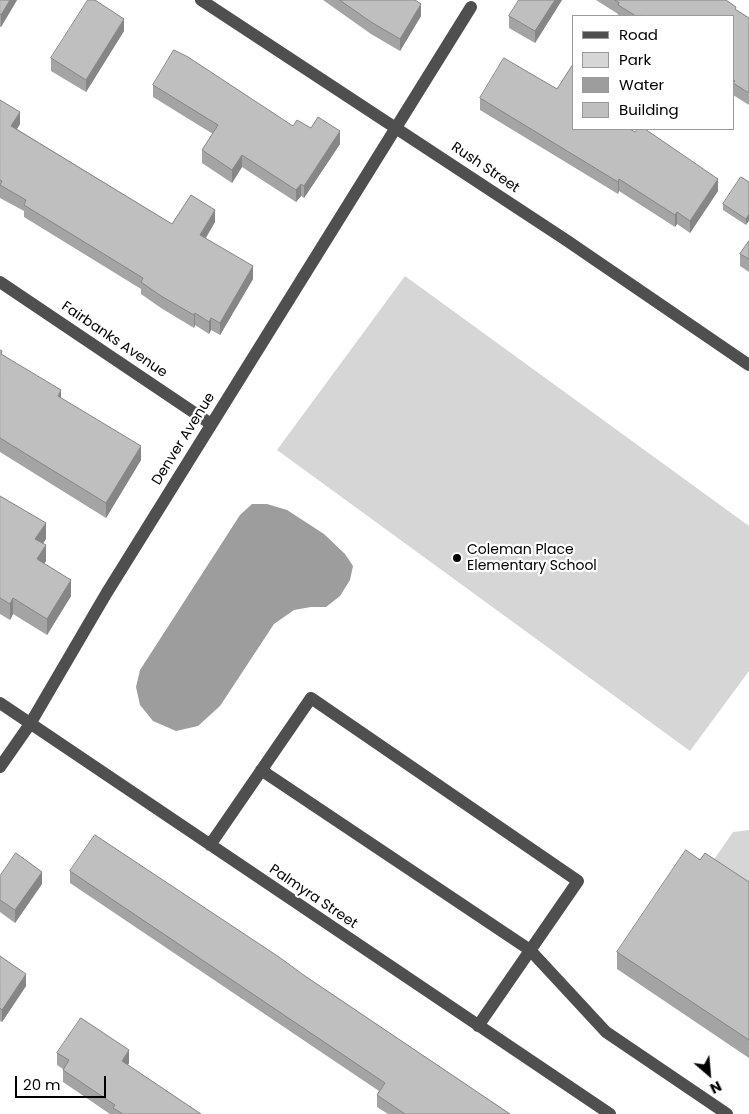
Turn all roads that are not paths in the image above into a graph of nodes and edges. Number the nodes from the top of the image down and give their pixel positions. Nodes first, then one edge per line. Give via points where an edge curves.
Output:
1 (201, 0) edge
2 (471, 7) dead end
3 (396, 127) junction
4 (0, 282) edge
5 (749, 365) edge
6 (211, 424) junction
7 (0, 703) edge
8 (30, 724) junction
9 (0, 768) edge
10 (261, 770) junction
11 (210, 845) junction
12 (530, 950) junction
13 (478, 1026) junction
14 (610, 1114) edge
15 (727, 1114) edge

1 - 3 street, Rush Street
2 - 3 street, Denver Avenue
3 - 5 street, Rush Street
3 - 6 street, Denver Avenue
4 - 6 street, Fairbanks Avenue
6 - 8 street, Denver Avenue
7 - 8 street, Palmyra Street
8 - 9 street, Denver Avenue
8 - 11 street, Palmyra Street
10 - 11 street
10 - 12 street
10 - 12 street via 311,698 578,881
11 - 13 street, Palmyra Street
12 - 13 street
12 - 15 street via 606,1032
13 - 14 street, Palmyra Street

